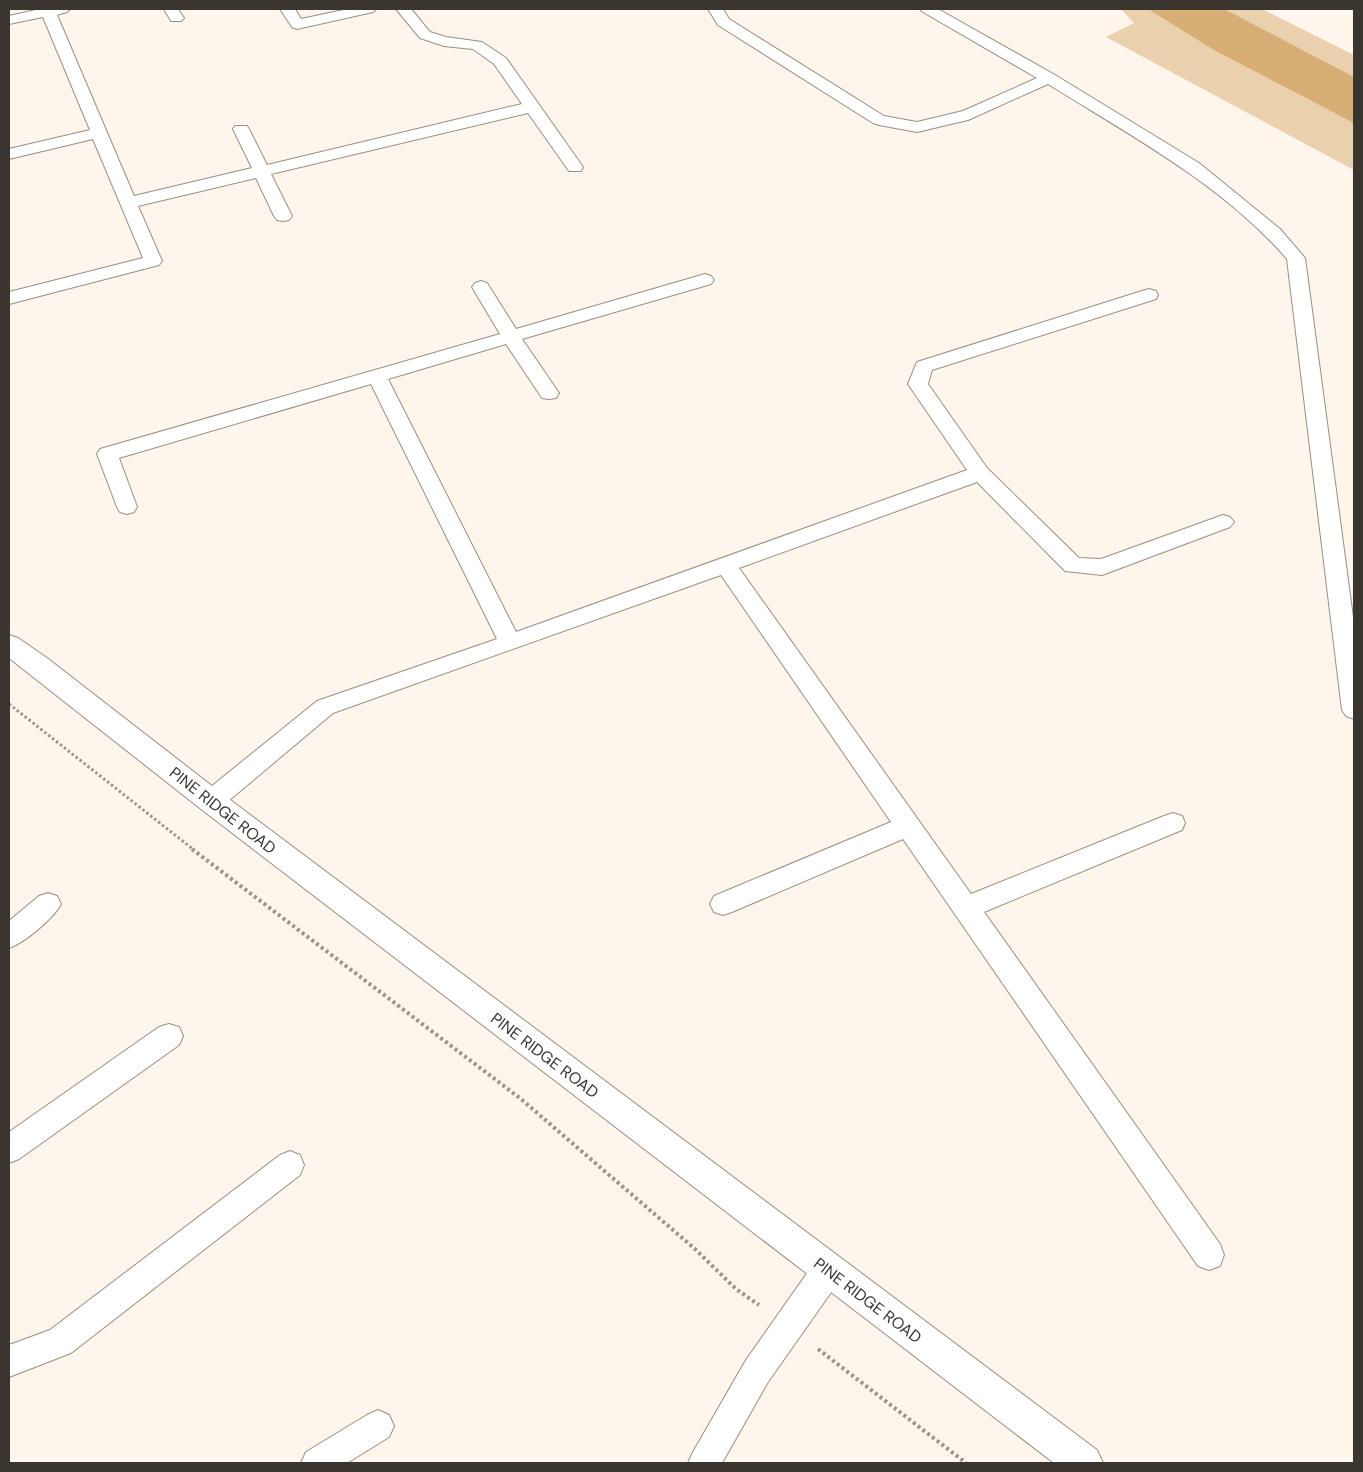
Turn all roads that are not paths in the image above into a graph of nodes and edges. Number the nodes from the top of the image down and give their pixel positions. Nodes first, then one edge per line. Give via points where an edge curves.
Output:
1 (288, 9) edge
2 (368, 9) edge
3 (403, 9) edge
4 (716, 9) edge
5 (928, 9) edge
6 (52, 10) edge
7 (9, 20) edge
8 (1049, 78) junction
9 (530, 107) junction
10 (241, 129) dead end
11 (99, 133) junction
12 (9, 154) edge
13 (575, 167) dead end
14 (262, 171) junction
15 (128, 203) junction
16 (283, 216) dead end
17 (705, 280) dead end
18 (481, 287) dead end
19 (1149, 295) dead end
20 (9, 298) edge
21 (511, 337) junction
22 (377, 376) junction
23 (549, 393) dead end
24 (980, 473) junction
25 (126, 507) dead end
26 (1223, 522) dead end
27 (725, 565) junction
28 (510, 643) junction
29 (9, 645) edge
30 (1354, 710) edge
31 (211, 801) junction
32 (1173, 823) dead end
33 (909, 825) junction
34 (48, 904) dead end
35 (724, 904) dead end
36 (966, 908) junction
37 (9, 937) edge
38 (169, 1036) dead end
39 (9, 1149) edge
40 (290, 1165) dead end
41 (1209, 1255) dead end
42 (828, 1270) junction
43 (9, 1361) edge
44 (378, 1426) dead end
45 (317, 1463) edge
46 (704, 1463) edge
47 (1084, 1463) edge

1 - 2 lane via 297,24
3 - 9 lane via 425,36 477,45 500,61
4 - 8 lane via 723,22 879,120 917,127 968,115
5 - 8 lane
6 - 7 lane
6 - 11 lane
8 - 30 lane via 1193,167 1274,233 1296,258
9 - 13 lane
9 - 14 lane
10 - 14 lane
11 - 12 lane
11 - 15 lane
14 - 15 lane
14 - 16 lane
15 - 20 lane via 153,261
17 - 21 lane
18 - 21 lane
19 - 24 lane via 924,366 918,384
21 - 22 lane
21 - 23 lane
22 - 25 lane via 107,454
22 - 28 lane
24 - 26 lane via 1073,565 1102,567
24 - 27 lane
27 - 28 lane
27 - 33 lane
28 - 31 lane via 325,707
29 - 31 street, PINE RIDGE ROAD
31 - 42 street, PINE RIDGE ROAD
32 - 36 lane
33 - 35 lane
33 - 36 lane
34 - 37 lane
36 - 41 lane
38 - 39 lane
40 - 43 lane via 60,1342
42 - 46 lane via 757,1371
42 - 47 street, PINE RIDGE ROAD
44 - 45 lane

